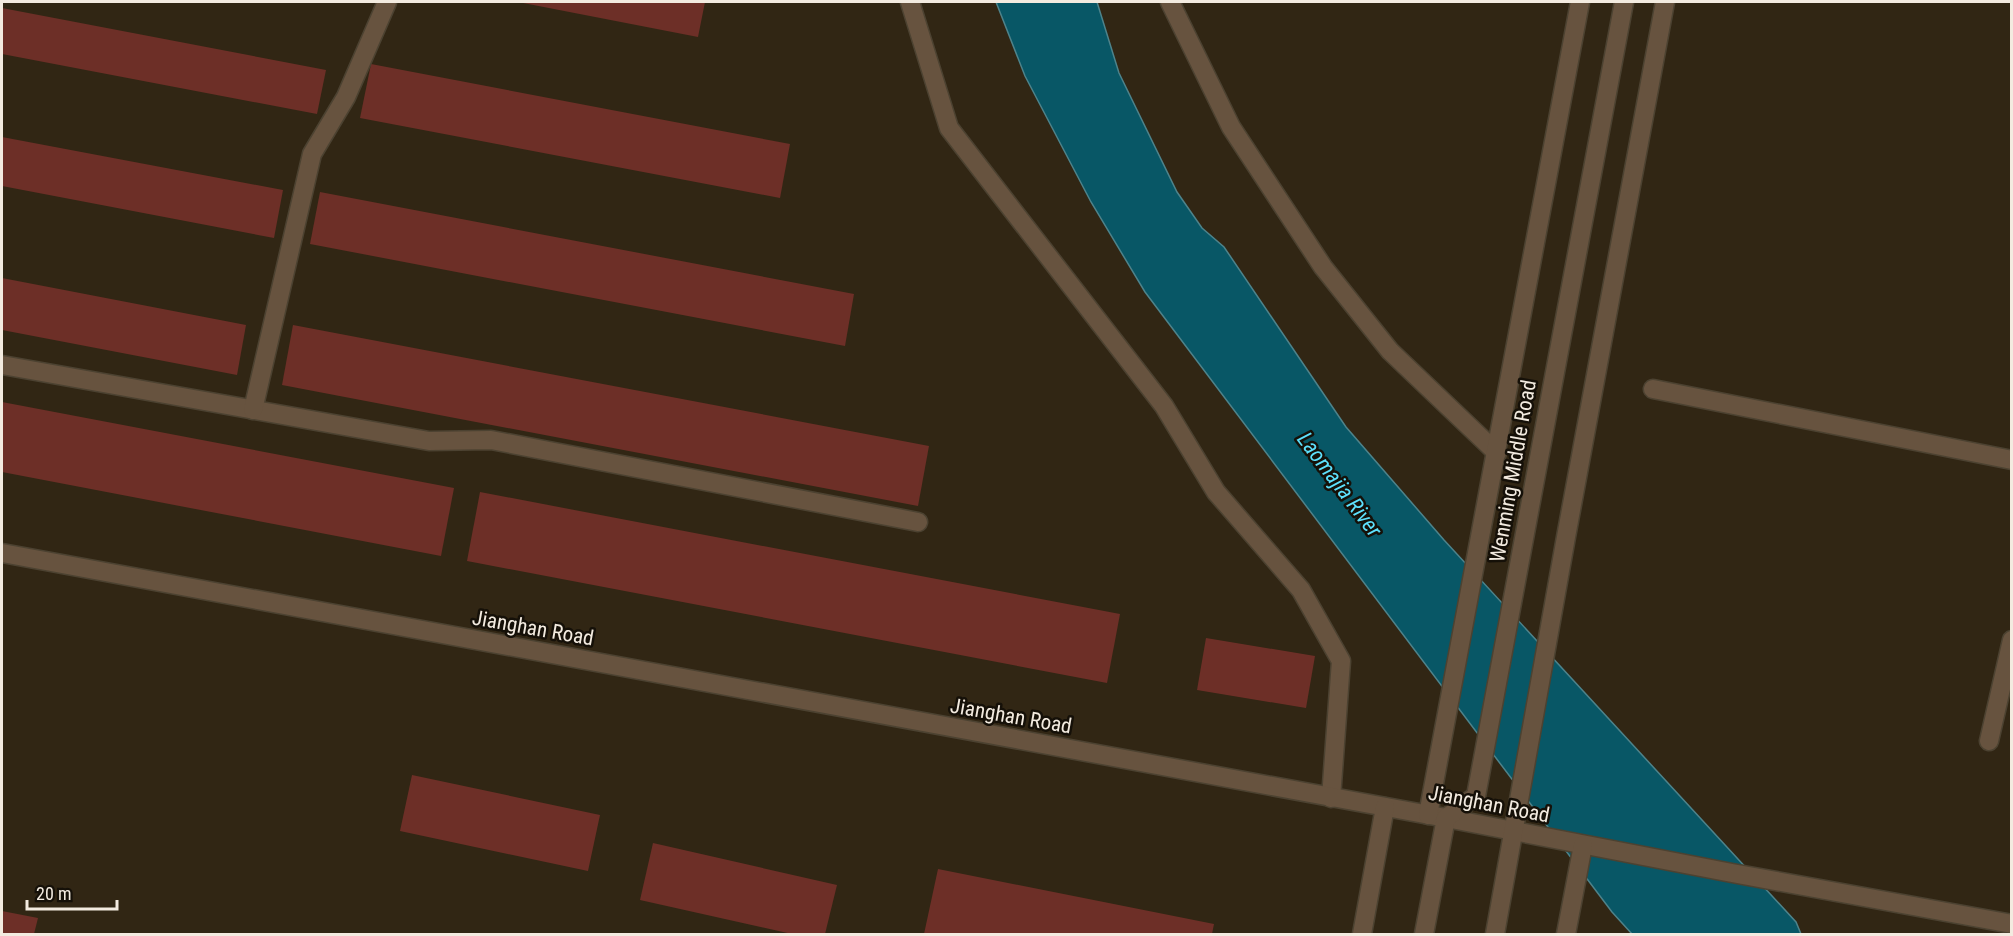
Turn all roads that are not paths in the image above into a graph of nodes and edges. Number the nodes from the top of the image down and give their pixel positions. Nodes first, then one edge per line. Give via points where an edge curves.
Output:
1 (387, 2) edge
2 (910, 2) edge
3 (1170, 2) edge
4 (1580, 2) edge
5 (1623, 2) edge
6 (1665, 2) edge
7 (2, 365) edge
8 (1653, 389) dead end
9 (253, 410) junction
10 (1497, 453) junction
11 (2012, 460) edge
12 (918, 522) dead end
13 (2, 554) edge
14 (2012, 640) edge
15 (1989, 741) dead end
16 (1331, 798) junction
17 (1385, 807) junction
18 (1437, 817) junction
19 (1514, 832) junction
20 (1582, 845) junction
21 (2012, 924) edge
22 (1362, 934) edge
23 (1424, 934) edge
24 (1495, 934) edge
25 (1566, 934) edge

1 - 9 street via 346,97 312,154
2 - 16 street via 949,128 1164,406 1216,492 1301,590 1341,661
3 - 10 street via 1231,126 1323,267 1390,351
4 - 10 street
5 - 18 street, Wenming Middle Road via 1476,796
6 - 19 street
7 - 9 street
8 - 11 street
9 - 12 street via 429,441 491,440
10 - 18 street via 1440,754
13 - 16 street, Jianghan Road
14 - 15 street
16 - 17 street, Jianghan Road
17 - 18 street, Jianghan Road
17 - 22 street
18 - 19 street, Jianghan Road
18 - 23 street
19 - 20 street, Jianghan Road
19 - 24 street
20 - 21 street, Jianghan Road
20 - 25 street

